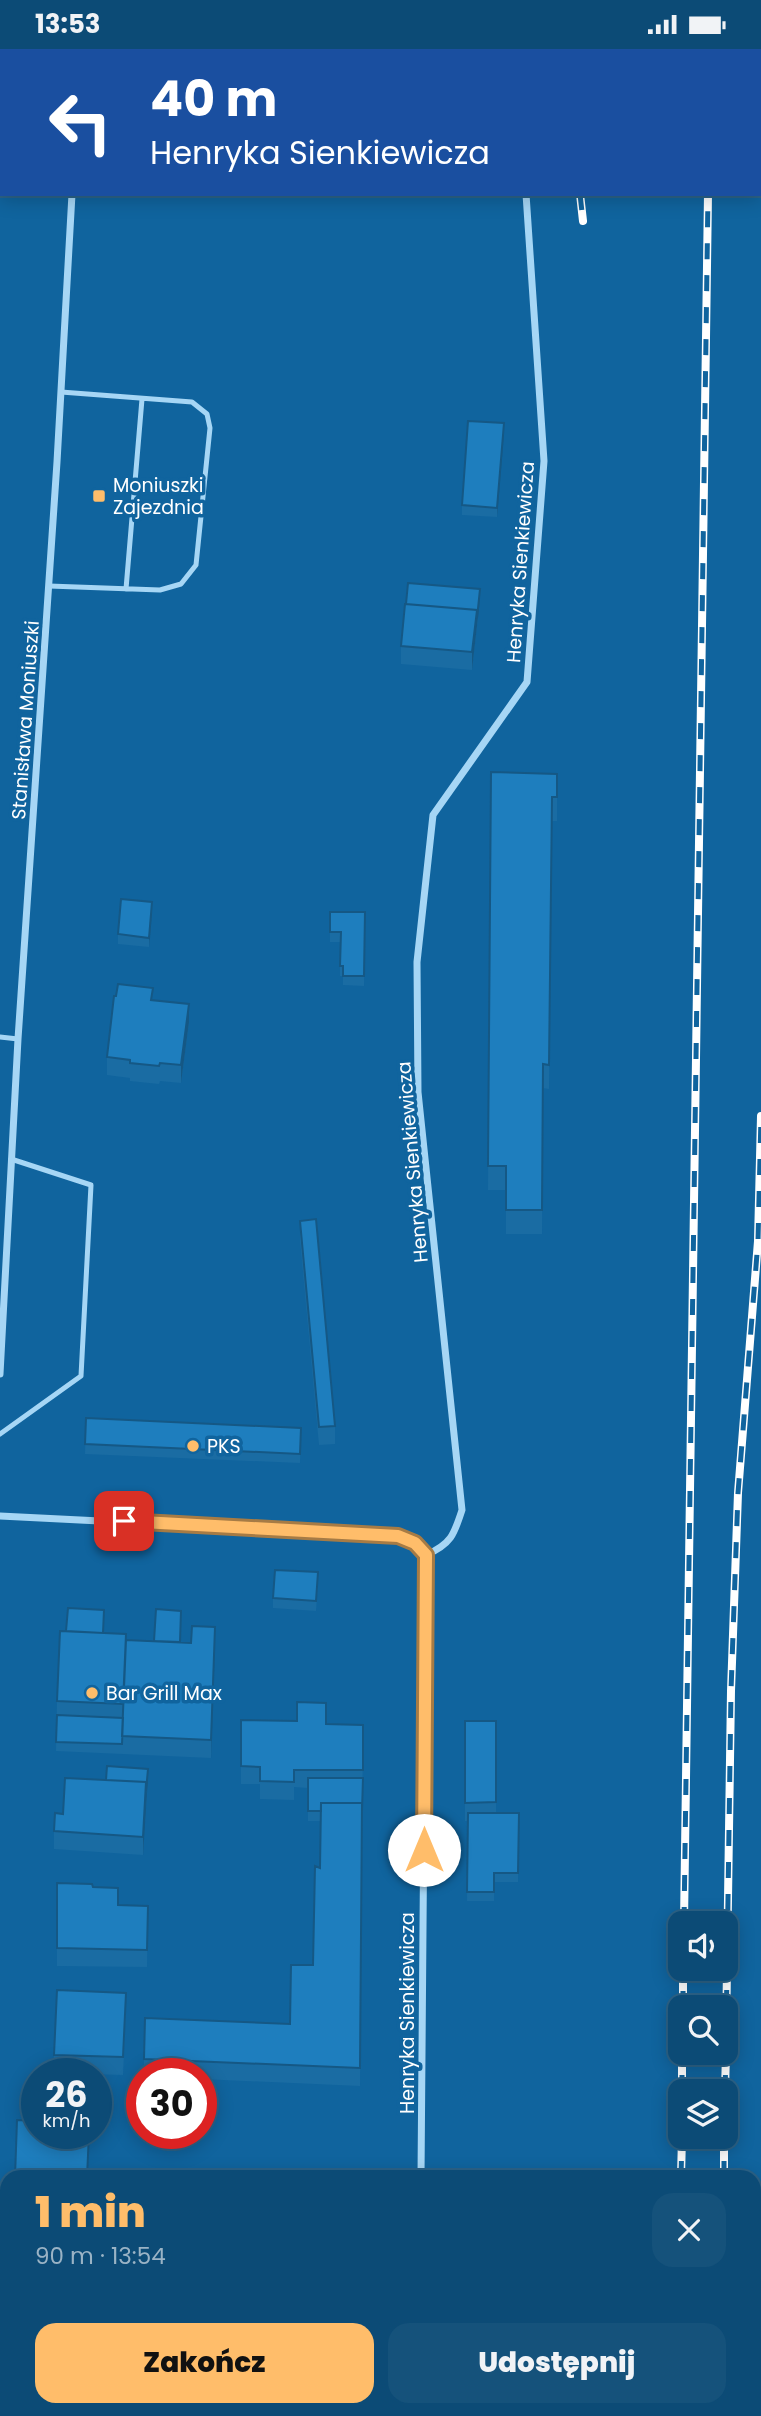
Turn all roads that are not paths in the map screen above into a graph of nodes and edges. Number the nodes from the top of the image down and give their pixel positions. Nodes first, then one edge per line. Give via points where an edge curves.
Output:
1 (72, 196) edge
2 (526, 196) edge
3 (61, 393) junction
4 (142, 399) junction
5 (49, 586) junction
6 (126, 589) junction
7 (0, 1037) edge
8 (18, 1039) junction
9 (11, 1159) junction
10 (0, 1374) edge
11 (0, 1434) edge
12 (0, 1516) edge
13 (426, 1555) junction
14 (421, 2170) edge

1 - 3 street, Stanisława Moniuszki
2 - 13 street, Henryka Sienkiewicza via 544,461 527,683 432,815 417,962 418,1092 462,1510 443,1547
3 - 4 lane
3 - 5 street, Stanisława Moniuszki
4 - 6 lane
4 - 6 lane via 192,402 207,414 210,428 196,565 181,584 160,590
5 - 6 lane
5 - 8 street, Stanisława Moniuszki
7 - 8 lane
8 - 9 street, Stanisława Moniuszki
9 - 10 street, Stanisława Moniuszki
9 - 11 lane via 91,1185 81,1376
12 - 13 street via 398,1536 415,1543
13 - 14 street, Henryka Sienkiewicza

